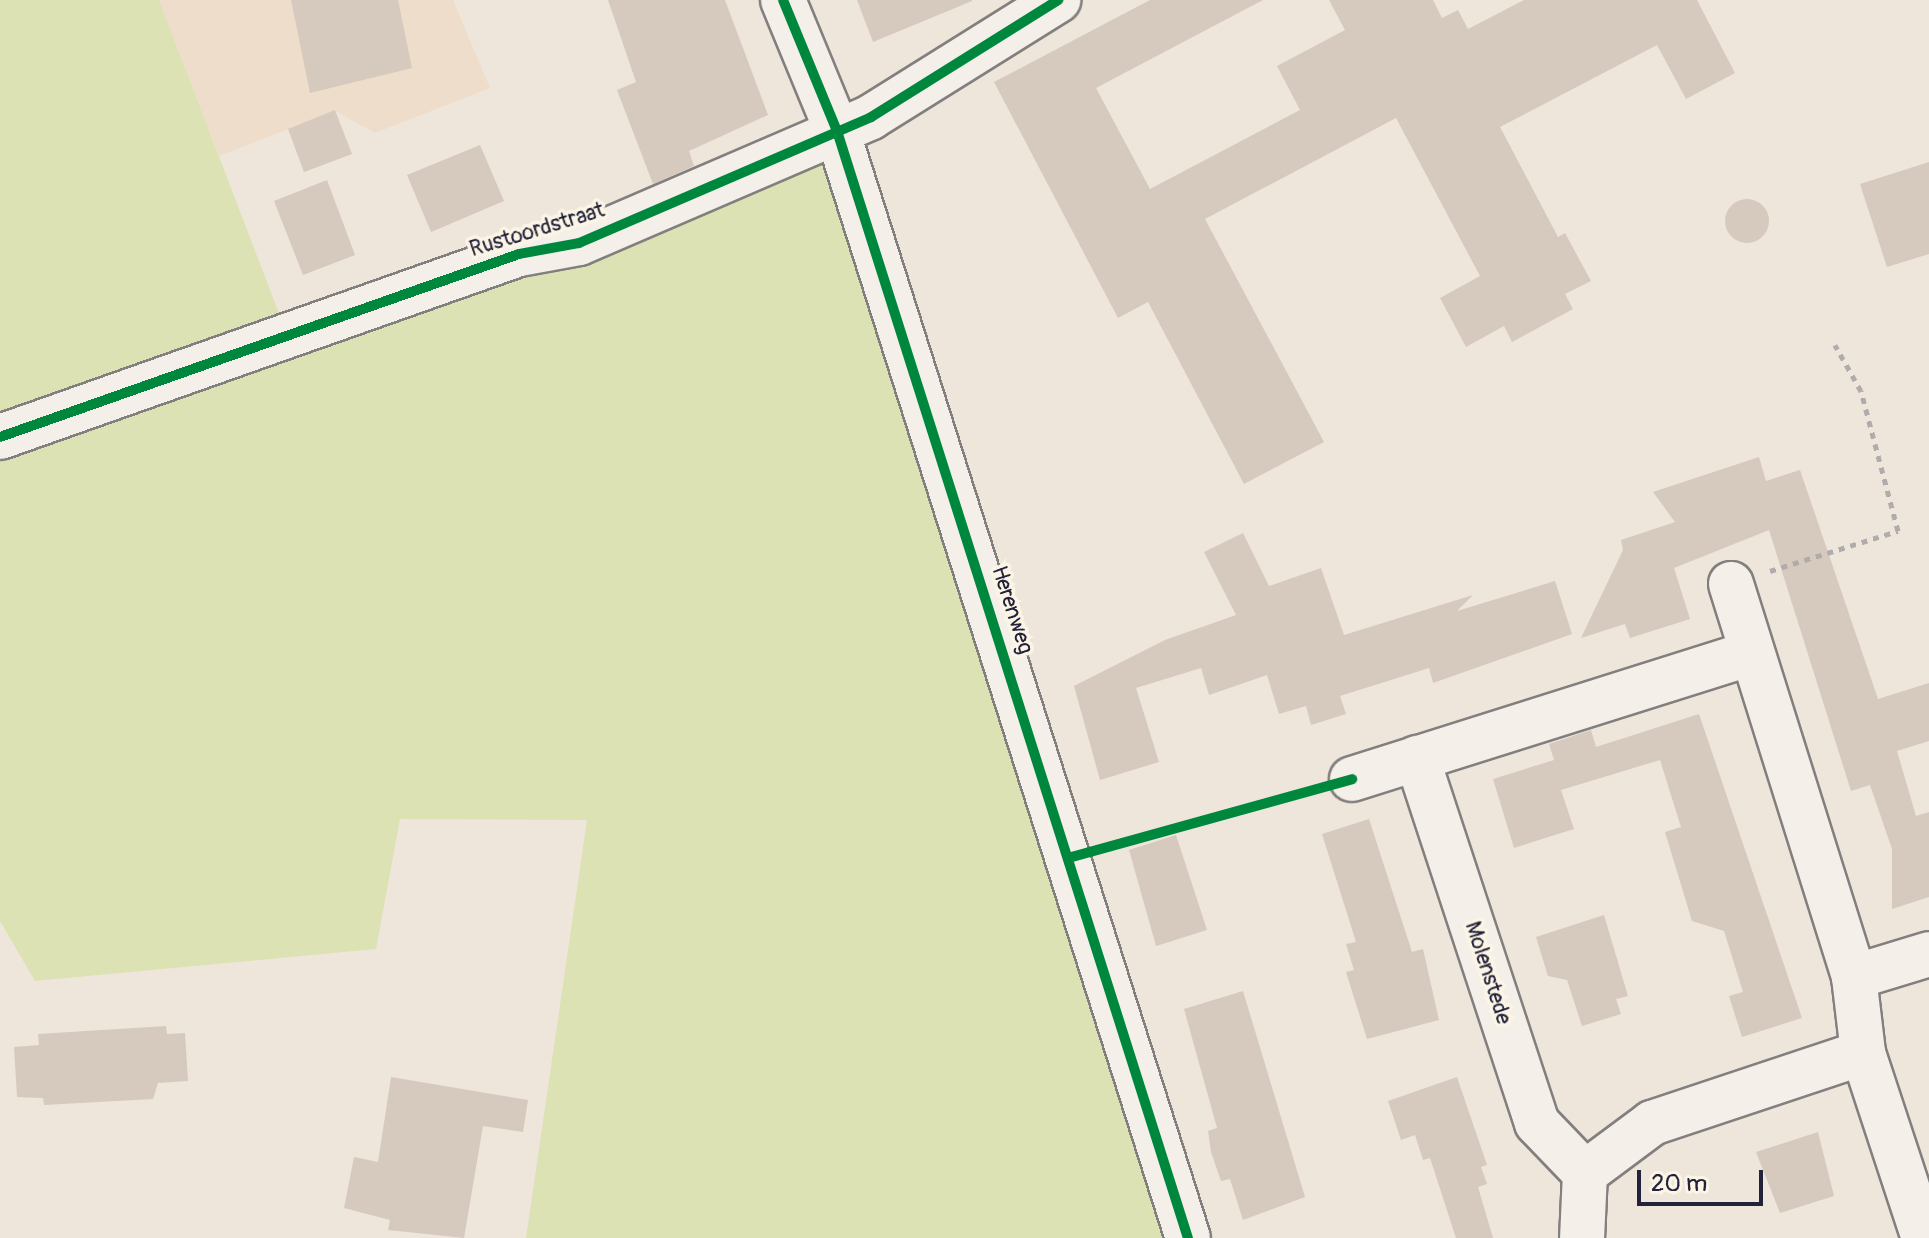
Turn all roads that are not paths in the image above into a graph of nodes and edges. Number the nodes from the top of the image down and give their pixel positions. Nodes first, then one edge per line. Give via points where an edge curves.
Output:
1 (783, 0) edge
2 (1058, 0) edge
3 (837, 131) junction
4 (0, 437) edge
5 (1731, 584) road end
6 (1749, 654) junction
7 (1417, 758) junction
8 (1352, 779) dead end
9 (1929, 954) edge
10 (1854, 977) junction
11 (1863, 1053) junction
12 (1585, 1173) junction
13 (1188, 1238) edge
14 (1582, 1238) edge
15 (1924, 1238) edge

1 - 3 street, Herenweg
2 - 3 street, Rustoordstraat
3 - 4 street, Rustoordstraat via 579,243 519,254
3 - 13 street, Herenweg
5 - 6 street
6 - 7 street
6 - 10 street
7 - 8 street
7 - 12 street, Molenstede via 1537,1123
9 - 10 street
10 - 11 street
11 - 12 street via 1652,1123
11 - 15 street
12 - 14 street

